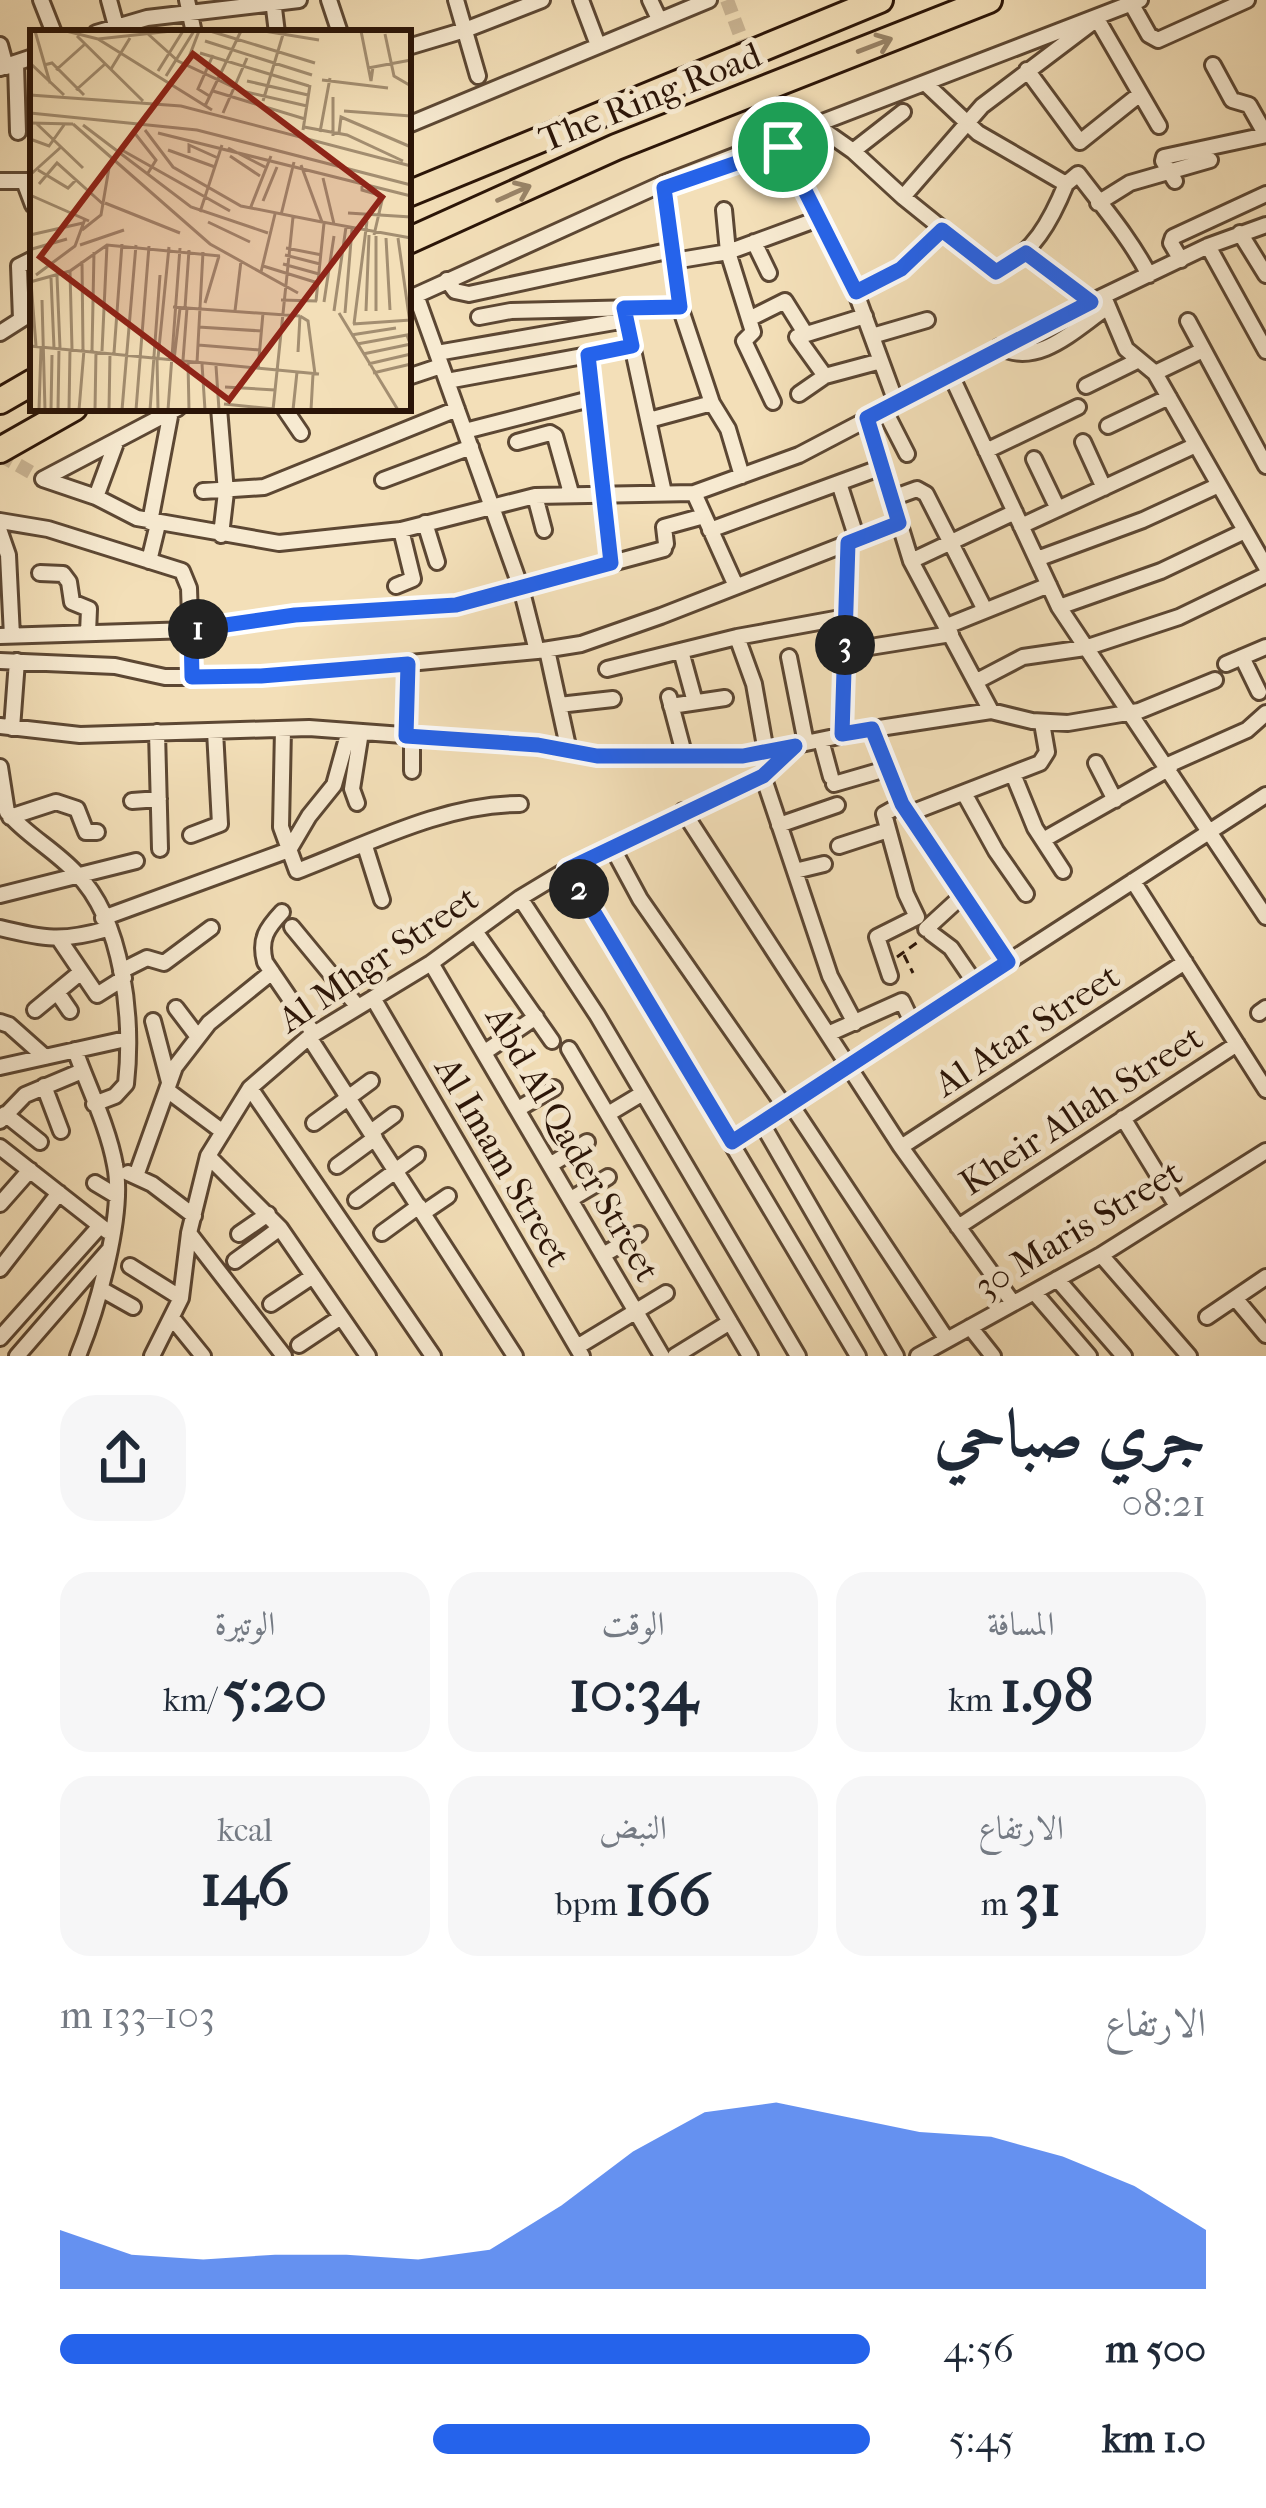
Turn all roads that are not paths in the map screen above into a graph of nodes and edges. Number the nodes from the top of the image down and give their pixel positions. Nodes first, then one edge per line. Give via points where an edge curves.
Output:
1 (40, 0) edge
2 (109, 0) edge
3 (299, 0) edge
4 (308, 0) edge
5 (331, 0) edge
6 (457, 0) edge
7 (542, 0) edge
8 (580, 0) edge
9 (650, 0) edge
10 (709, 0) edge
11 (880, 0) edge
12 (989, 0) edge
13 (1247, 0) edge
14 (273, 1) edge
15 (1136, 2) edge
16 (246, 3) edge
17 (188, 6) edge
18 (1097, 19) junction
19 (659, 20) junction
20 (117, 29) edge
21 (53, 30) edge
22 (339, 30) edge
23 (465, 30) junction
24 (0, 45) edge
25 (411, 45) edge
26 (598, 45) junction
27 (1213, 65) dead end
28 (7, 67) edge
29 (1027, 70) junction
30 (478, 76) dead end
31 (926, 84) junction
32 (1140, 94) junction
33 (903, 112) dead end
34 (412, 122) edge
35 (965, 122) junction
36 (816, 125) junction
37 (1159, 126) dead end
38 (18, 132) dead end
39 (1266, 135) edge
40 (781, 143) junction
41 (853, 151) junction
42 (1209, 153) junction
43 (1175, 178) junction
44 (0, 181) edge
45 (28, 181) edge
46 (1066, 184) junction
47 (664, 185) junction
48 (411, 193) edge
49 (1266, 194) edge
50 (903, 197) junction
51 (1098, 203) junction
52 (724, 210) dead end
53 (818, 219) junction
54 (1266, 225) edge
55 (942, 230) junction
56 (1240, 233) junction
57 (411, 241) edge
58 (754, 242) junction
59 (1208, 246) junction
60 (728, 252) junction
61 (1026, 253) junction
62 (673, 256) junction
63 (30, 260) edge
64 (1180, 260) junction
65 (769, 273) dead end
66 (1149, 275) junction
67 (1266, 275) edge
68 (447, 280) junction
69 (856, 292) junction
70 (412, 297) edge
71 (1101, 302) junction
72 (680, 307) junction
73 (543, 310) junction
74 (625, 314) junction
75 (27, 316) edge
76 (865, 316) junction
77 (479, 317) dead end
78 (749, 319) junction
79 (927, 320) dead end
80 (1188, 321) dead end
81 (0, 333) edge
82 (805, 333) junction
83 (541, 335) junction
84 (872, 336) junction
85 (632, 346) junction
86 (1203, 350) junction
87 (1266, 351) edge
88 (588, 355) junction
89 (881, 361) junction
90 (1138, 362) junction
91 (442, 366) junction
92 (950, 373) junction
93 (1155, 373) junction
94 (411, 375) edge
95 (825, 376) junction
96 (30, 384) edge
97 (1086, 386) dead end
98 (799, 394) dead end
99 (1169, 397) junction
100 (593, 398) junction
101 (0, 401) edge
102 (773, 402) dead end
103 (712, 403) junction
104 (890, 405) junction
105 (1078, 407) dead end
106 (457, 409) junction
107 (69, 411) edge
108 (173, 411) edge
109 (175, 411) edge
110 (219, 411) edge
111 (286, 411) edge
112 (867, 418) junction
113 (649, 420) junction
114 (1108, 426) dead end
115 (465, 431) junction
116 (301, 433) dead end
117 (118, 439) junction
118 (517, 442) dead end
119 (1082, 442) dead end
120 (1196, 445) junction
121 (470, 447) junction
122 (0, 450) edge
123 (986, 451) junction
124 (907, 454) dead end
125 (1034, 459) dead end
126 (1266, 466) edge
127 (882, 467) junction
128 (742, 476) junction
129 (383, 480) dead end
130 (839, 483) junction
131 (1219, 485) junction
132 (1104, 488) junction
133 (203, 490) dead end
134 (226, 492) junction
135 (571, 493) junction
136 (604, 493) junction
137 (664, 493) junction
138 (694, 493) junction
139 (535, 496) junction
140 (96, 497) junction
141 (892, 498) junction
142 (491, 504) junction
143 (1058, 509) junction
144 (1018, 519) junction
145 (0, 521) edge
146 (154, 523) junction
147 (425, 523) junction
148 (707, 523) junction
149 (899, 523) junction
150 (401, 530) junction
151 (544, 530) dead end
152 (1245, 531) junction
153 (0, 532) edge
154 (221, 535) junction
155 (852, 541) junction
156 (951, 542) junction
157 (1037, 559) junction
158 (149, 561) junction
159 (911, 561) junction
160 (436, 562) dead end
161 (611, 563) junction
162 (1266, 571) edge
163 (40, 573) dead end
164 (1049, 585) junction
165 (396, 586) dead end
166 (736, 586) junction
167 (521, 588) junction
168 (1060, 607) junction
169 (985, 610) junction
170 (846, 617) junction
171 (191, 630) junction
172 (949, 630) junction
173 (88, 633) junction
174 (6, 636) edge
175 (737, 637) junction
176 (1266, 647) edge
177 (1085, 648) junction
178 (542, 651) junction
179 (681, 651) junction
180 (844, 651) junction
181 (789, 657) dead end
182 (1242, 657) junction
183 (0, 661) edge
184 (17, 662) junction
185 (408, 664) junction
186 (1226, 664) dead end
187 (607, 669) dead end
188 (192, 677) junction
189 (977, 680) junction
190 (1215, 680) dead end
191 (554, 684) junction
192 (534, 687) dead end
193 (1259, 692) dead end
194 (724, 698) dead end
195 (613, 699) dead end
196 (695, 702) junction
197 (559, 705) junction
198 (991, 711) junction
199 (1130, 712) junction
200 (1266, 713) edge
201 (1042, 723) junction
202 (6, 727) edge
203 (283, 729) junction
204 (872, 729) junction
205 (215, 731) junction
206 (355, 732) junction
207 (157, 733) junction
208 (842, 734) junction
209 (409, 736) junction
210 (807, 743) junction
211 (569, 751) junction
212 (766, 752) junction
213 (686, 757) junction
214 (1096, 763) dead end
215 (0, 767) edge
216 (1169, 767) junction
217 (886, 769) junction
218 (412, 771) dead end
219 (1013, 774) junction
220 (763, 776) junction
221 (964, 793) junction
222 (1266, 795) edge
223 (159, 799) junction
224 (1114, 800) junction
225 (132, 801) dead end
226 (357, 803) dead end
227 (520, 803) dead end
228 (838, 805) dead end
229 (905, 809) junction
230 (683, 811) junction
231 (6, 814) edge
232 (779, 825) junction
233 (888, 830) junction
234 (1210, 831) junction
235 (97, 832) dead end
236 (191, 835) dead end
237 (1043, 840) junction
238 (365, 845) junction
239 (839, 846) dead end
240 (612, 847) junction
241 (160, 849) dead end
242 (290, 850) junction
243 (136, 861) dead end
244 (824, 864) dead end
245 (568, 869) junction
246 (795, 871) junction
247 (1063, 871) dead end
248 (517, 876) dead end
249 (80, 877) junction
250 (1133, 881) junction
251 (1026, 894) dead end
252 (524, 895) junction
253 (0, 896) edge
254 (962, 896) junction
255 (382, 900) dead end
256 (282, 912) dead end
257 (1266, 917) edge
258 (105, 923) junction
259 (925, 926) junction
260 (292, 927) dead end
261 (211, 928) dead end
262 (475, 931) junction
263 (1, 932) edge
264 (58, 939) junction
265 (431, 962) junction
266 (1008, 962) junction
267 (1185, 962) junction
268 (81, 972) junction
269 (272, 972) junction
270 (123, 975) junction
271 (890, 976) dead end
272 (975, 983) junction
273 (57, 992) junction
274 (373, 998) junction
275 (358, 1007) junction
276 (176, 1008) dead end
277 (35, 1010) dead end
278 (70, 1011) dead end
279 (536, 1017) junction
280 (153, 1021) dead end
281 (0, 1022) edge
282 (855, 1022) junction
283 (913, 1024) junction
284 (828, 1034) junction
285 (312, 1035) junction
286 (198, 1037) junction
287 (126, 1039) junction
288 (552, 1041) dead end
289 (1237, 1044) junction
290 (569, 1048) dead end
291 (75, 1050) junction
292 (485, 1052) junction
293 (45, 1057) junction
294 (848, 1065) junction
295 (0, 1067) edge
296 (82, 1071) junction
297 (371, 1081) dead end
298 (44, 1086) junction
299 (168, 1086) junction
300 (250, 1088) junction
301 (554, 1088) dead end
302 (1266, 1090) edge
303 (643, 1093) junction
304 (349, 1097) junction
305 (94, 1104) junction
306 (788, 1105) junction
307 (518, 1109) junction
308 (608, 1114) junction
309 (394, 1115) dead end
310 (3, 1117) edge
311 (1124, 1118) junction
312 (761, 1122) junction
313 (314, 1123) dead end
314 (61, 1131) dead end
315 (223, 1132) junction
316 (373, 1135) junction
317 (40, 1142) dead end
318 (587, 1142) dead end
319 (732, 1142) junction
320 (0, 1147) edge
321 (902, 1147) junction
322 (1266, 1150) edge
323 (417, 1155) dead end
324 (208, 1156) junction
325 (550, 1165) junction
326 (337, 1166) dead end
327 (116, 1167) junction
328 (30, 1171) junction
329 (396, 1171) junction
330 (136, 1176) junction
331 (608, 1177) dead end
332 (94, 1183) dead end
333 (58, 1193) junction
334 (115, 1195) junction
335 (448, 1196) dead end
336 (571, 1199) junction
337 (356, 1200) dead end
338 (0, 1204) edge
339 (1178, 1207) junction
340 (421, 1209) junction
341 (268, 1214) junction
342 (194, 1216) junction
343 (958, 1226) junction
344 (280, 1228) junction
345 (190, 1233) junction
346 (382, 1233) dead end
347 (239, 1234) dead end
348 (639, 1234) dead end
349 (107, 1236) junction
350 (603, 1255) junction
351 (1101, 1255) junction
352 (235, 1261) dead end
353 (130, 1266) dead end
354 (0, 1269) edge
355 (313, 1276) junction
356 (1266, 1277) edge
357 (1058, 1279) junction
358 (101, 1289) junction
359 (1034, 1292) junction
360 (666, 1293) dead end
361 (182, 1298) junction
362 (1235, 1298) junction
363 (271, 1304) dead end
364 (1013, 1304) junction
365 (134, 1306) dead end
366 (636, 1311) junction
367 (341, 1317) junction
368 (1207, 1317) dead end
369 (173, 1319) junction
370 (730, 1322) junction
371 (970, 1327) junction
372 (1266, 1335) edge
373 (0, 1338) edge
374 (947, 1340) junction
375 (299, 1345) dead end
376 (579, 1351) edge
377 (16, 1356) edge
378 (78, 1356) edge
379 (152, 1356) edge
380 (202, 1356) edge
381 (284, 1356) edge
382 (368, 1356) edge
383 (433, 1356) edge
384 (515, 1356) edge
385 (662, 1356) edge
386 (675, 1356) edge
387 (750, 1356) edge
388 (798, 1356) edge
389 (858, 1356) edge
390 (896, 1356) edge
391 (918, 1356) edge
392 (993, 1356) edge
393 (1089, 1356) edge
394 (1124, 1356) edge
395 (1189, 1356) edge

1 - 21 street
2 - 20 street
3 - 14 street
4 - 5 street
5 - 22 street
6 - 23 street
7 - 23 street
8 - 26 street
9 - 19 street
10 - 19 street
11 - 48 highway, The Ring Road
57 -> 12 highway, The Ring Road via 616,147
13 - 15 street via 1158,40
14 - 16 street
15 - 18 street
16 - 17 street
17 - 20 street
18 - 29 street
18 - 31 street
18 - 32 street
19 - 26 street
23 - 25 street
23 - 30 street
24 - 28 street
26 - 34 street
27 - 39 street
28 - 38 street
29 - 32 street via 1077,140
29 - 35 street
31 - 35 street
31 - 36 street
32 - 37 street
33 - 41 street
35 - 46 street
35 - 50 street
36 - 40 street
36 - 41 street
39 - 42 street
40 - 47 street
40 - 53 street
41 - 50 street
42 - 43 street
42 - 43 street via 1164,157
43 - 51 street via 1130,183
44 - 45 street
46 - 51 street via 1078,174
46 - 61 street
47 - 62 street
47 - 68 street
49 - 64 street via 1174,236
50 - 55 street
51 - 66 street
52 - 60 street
53 - 58 street
53 - 69 street
54 - 56 street
55 - 61 street via 996,272
55 - 69 street via 901,269
56 - 59 street
56 - 67 street
58 - 60 street
58 - 65 street
59 - 64 street
59 - 87 street
60 - 62 street
60 - 78 street
61 - 71 street
62 - 68 street via 469,294
62 - 72 street
63 - 75 street via 18,271
64 - 66 street
66 - 71 street
68 - 70 street
69 - 76 street
70 - 91 street
71 - 90 street
71 - 92 street
72 - 74 street
72 - 103 street
73 - 74 street
73 - 77 street
73 - 83 street
74 - 83 street
74 - 85 street
75 - 81 street
76 - 82 street
76 - 84 street
78 - 82 street via 785,301
78 - 102 street via 753,334 743,341
79 - 84 street
80 - 86 street
82 - 95 street via 797,339
83 - 91 street
84 - 89 street
85 - 88 street
85 - 113 street
86 - 93 street
86 - 126 street
88 - 91 street
88 - 100 street
89 - 95 street
89 - 104 street
90 - 93 street
90 - 97 street
91 - 94 street
91 - 106 street
92 - 104 street
92 - 123 street
93 - 99 street
95 - 98 street
96 - 101 highway
99 - 114 street
99 - 120 street
100 - 115 street
100 - 136 street
103 - 113 street
103 - 128 street
104 - 112 street
104 - 124 street
105 - 123 street
106 - 115 street
106 - 134 street via 264,487
107 - 122 highway
108 - 117 street
109 - 146 street
110 - 134 street
111 - 116 street
112 - 127 street
112 - 128 street
113 - 137 street
115 - 121 street
117 - 140 street
117 - 140 street via 44,479
118 - 135 street via 555,436
119 - 132 street
120 - 131 street
120 - 132 street
121 - 129 street
121 - 142 street
123 - 144 street
125 - 143 street
127 - 130 street
127 - 141 street
128 - 138 street
130 - 148 street
130 - 155 street
131 - 152 street
131 - 157 street
132 - 143 street
133 - 134 street
134 - 154 street
135 - 136 street
135 - 139 street
136 - 137 street
136 - 161 street
137 - 138 street
138 - 148 street
139 - 142 street
139 - 151 street
140 - 146 street
141 - 149 street
141 - 156 street via 917,489 926,494
142 - 147 street
142 - 167 street
143 - 144 street
144 - 156 street
144 - 157 street
145 - 158 street
146 - 154 street
146 - 158 street
147 - 150 street
147 - 160 street
148 - 161 street via 664,527 665,546
148 - 166 street
149 - 155 street
149 - 159 street
150 - 154 street via 279,543
150 - 165 street via 413,579
152 - 162 street
152 - 168 street
153 - 174 street via 8,555
155 - 166 street
155 - 170 street
156 - 159 street
156 - 169 street
157 - 164 street
158 - 171 street via 188,579
159 - 172 street
161 - 167 street
162 - 177 street via 1179,617
163 - 173 street via 62,573 70,582 72,602 89,609
164 - 168 street
164 - 169 street
166 - 178 street
167 - 171 street via 456,605
167 - 178 street
168 - 177 street
169 - 172 street
170 - 175 street
170 - 180 street
171 - 173 street
171 - 188 street
172 - 180 street
172 - 189 street
173 - 174 street
175 - 179 street
175 - 212 street
176 - 182 street
177 - 189 street via 1023,657
177 - 199 street
178 - 185 street
178 - 191 street
179 - 187 street
179 - 196 street
180 - 208 street
181 - 210 street
182 - 186 street
182 - 193 street
183 - 184 street
184 - 188 street
184 - 202 street
185 - 188 street
185 - 209 street
189 - 198 street
190 - 199 street
191 - 192 street
191 - 197 street
194 - 196 street
195 - 197 street
196 - 213 street via 670,701
197 - 211 street
198 - 201 street
198 - 204 street
199 - 201 street
199 - 216 street
200 - 216 street
201 - 219 street via 1044,758
202 - 207 street
203 - 205 street
203 - 206 street
203 - 242 street via 281,827
204 - 208 street
204 - 217 street
205 - 207 street
205 - 236 street via 220,824
206 - 209 street
206 - 226 street
206 - 242 street via 334,785
207 - 223 street
208 - 210 street
209 - 211 street
209 - 218 street
210 - 212 street
210 - 217 street via 833,781
210 - 220 street, Al Mhgr Street
211 - 213 street
212 - 213 street
214 - 224 street
215 - 231 street
216 - 224 street
216 - 234 street
217 - 229 street
219 - 221 street
219 - 237 street
220 - 230 street, Al Mhgr Street
220 - 232 street
221 - 229 street
221 - 251 street
222 - 234 street
223 - 225 street
223 - 241 street
224 - 237 street
227 - 238 street via 464,809
228 - 232 street
229 - 233 street via 885,812
229 - 254 street
230 - 240 street, Al Mhgr Street
230 - 284 street
231 - 235 street via 60,802 78,810 86,832
231 - 249 street
232 - 246 street
233 - 239 street
233 - 259 street
234 - 250 street
234 - 257 street
237 - 247 street
238 - 242 street via 297,872
238 - 255 street
240 - 245 street, Al Mhgr Street
240 - 306 street via 640,899
242 - 258 street
243 - 249 street
244 - 246 street
245 - 252 street, Al Mhgr Street
245 - 319 street
246 - 282 street via 830,976
248 - 252 street
249 - 253 street
249 - 258 street
250 - 266 street
250 - 267 street
252 - 262 street, Al Mhgr Street
252 - 303 street
254 - 259 street
254 - 266 street
256 - 269 street via 263,938
258 - 264 street
258 - 270 street
259 - 271 street via 882,922 876,943
259 - 272 street
260 - 275 street
261 - 270 street via 164,963 147,958
262 - 265 street, Al Mhgr Street
262 - 279 street
263 - 264 street
264 - 268 street
265 - 274 street, Al Mhgr Street
265 - 292 street, Abd Al Qader Street
266 - 272 street
267 - 289 street
267 - 321 street, Al Atar Street
268 - 270 street via 97,994
268 - 273 street
269 - 285 street
269 - 286 street
270 - 287 street
272 - 283 street
273 - 277 street
273 - 278 street
274 - 275 street, Al Mhgr Street
274 - 376 street, Al Imam Street
275 - 285 street, Al Mhgr Street
276 - 286 street
279 - 288 street
279 - 292 street
280 - 299 street
281 - 293 street
282 - 283 street via 902,1001
282 - 284 street
283 - 294 street
284 - 294 street
285 - 300 street, Al Mhgr Street
285 - 304 street
286 - 299 street
287 - 291 street
287 - 305 street via 126,1084
289 - 302 street
289 - 311 street, Kheir Allah Street
290 - 308 street
291 - 293 street
291 - 296 street
292 - 307 street, Abd Al Qader Street
293 - 295 street
294 - 306 street
294 - 321 street
296 - 298 street
296 - 305 street
297 - 304 street
298 - 310 street
298 - 314 street
299 - 315 street
299 - 330 street
300 - 315 street, Al Mhgr Street
300 - 383 street
301 - 307 street
303 - 308 street
303 - 388 street
304 - 313 street
304 - 316 street
305 - 327 street
306 - 312 street
306 - 374 street
307 - 325 street, Abd Al Qader Street
308 - 370 street
309 - 316 street
310 - 317 street
311 - 339 street
311 - 343 street, Kheir Allah Street
312 - 319 street
312 - 390 street
315 - 324 street, Al Mhgr Street
316 - 326 street
316 - 329 street
318 - 325 street
319 - 389 street
320 - 328 street
321 - 343 street
322 - 339 street, 30 Maris Street
323 - 329 street
324 - 341 street
324 - 342 street, Al Mhgr Street
325 - 336 street, Abd Al Qader Street
327 - 330 street
327 - 334 street
328 - 333 street
328 - 338 street
329 - 337 street
329 - 340 street
330 - 342 street
331 - 336 street
332 - 334 street
333 - 349 street
333 - 354 street
334 - 349 street
335 - 340 street
336 - 350 street, Abd Al Qader Street
339 - 351 street, 30 Maris Street
340 - 346 street
340 - 384 street
341 - 344 street
341 - 347 street
342 - 345 street, Al Mhgr Street
343 - 364 street
344 - 352 street
344 - 355 street
345 - 361 street, Al Mhgr Street
345 - 381 street
348 - 350 street
349 - 358 street
349 - 373 street
349 - 377 street
350 - 366 street, Abd Al Qader Street
351 - 357 street, 30 Maris Street
351 - 395 street
353 - 361 street
355 - 363 street
355 - 367 street
356 - 362 street
357 - 359 street, 30 Maris Street
357 - 394 street
358 - 365 street
358 - 378 street
359 - 364 street, 30 Maris Street
359 - 393 street
360 - 366 street
361 - 369 street, Al Mhgr Street
362 - 368 street
362 - 372 street
364 - 371 street, 30 Maris Street
366 - 376 street
366 - 385 street, Abd Al Qader Street
367 - 375 street
367 - 382 street
369 - 379 street, Al Mhgr Street
369 - 380 street
370 - 386 street
370 - 387 street
371 - 374 street, 30 Maris Street
371 - 392 street
374 - 391 street, 30 Maris Street

